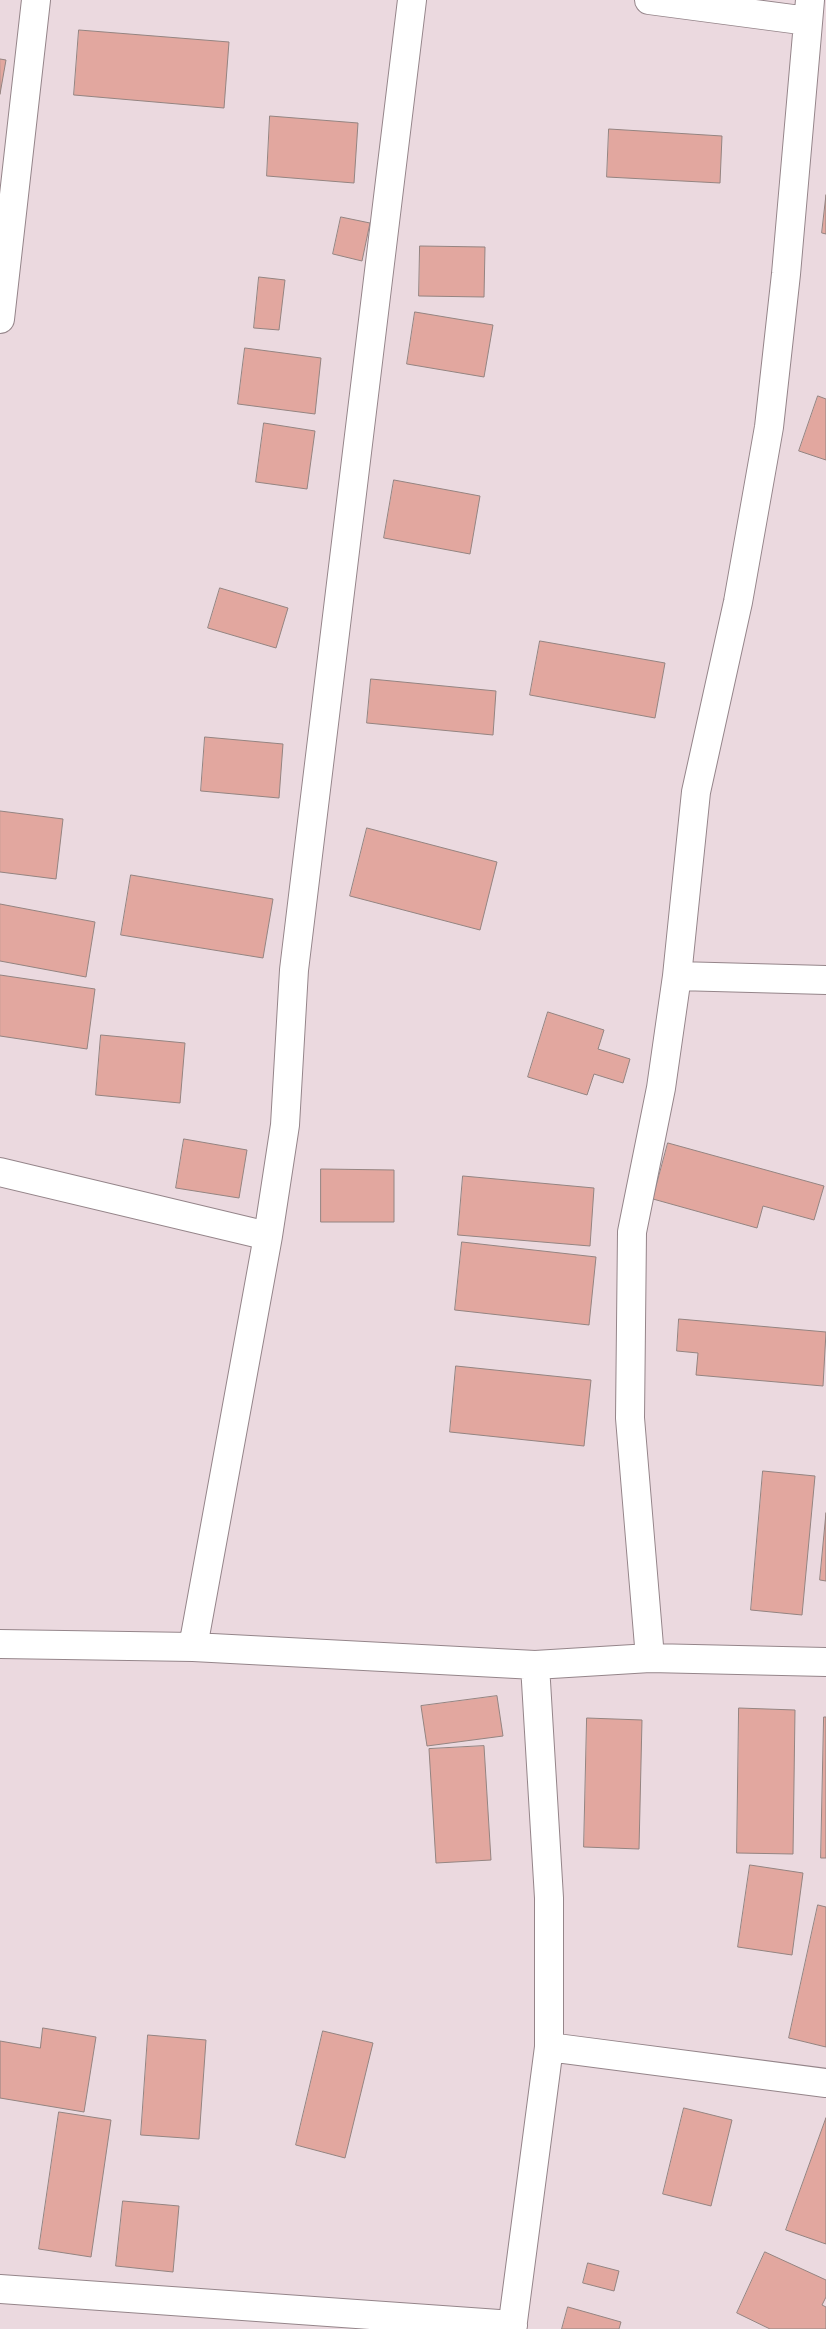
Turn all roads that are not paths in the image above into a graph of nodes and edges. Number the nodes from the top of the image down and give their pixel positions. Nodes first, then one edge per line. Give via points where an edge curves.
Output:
1 (36, 0) edge
2 (412, 0) edge
3 (649, 0) edge
4 (809, 11) edge
5 (0, 320) edge
6 (677, 976) junction
7 (826, 980) edge
8 (0, 1172) edge
9 (268, 1236) junction
10 (0, 1644) edge
11 (193, 1647) junction
12 (650, 1658) junction
13 (826, 1662) edge
14 (535, 1664) junction
15 (549, 2047) junction
16 (826, 2083) edge
17 (0, 2289) edge
18 (512, 2327) edge

1 - 5 street
2 - 9 street via 295,960 285,1124
3 - 4 street
4 - 6 street via 769,427 738,602 696,792
6 - 7 street
6 - 12 street via 661,1088 632,1232 630,1418
8 - 9 street
9 - 11 street
10 - 11 street
11 - 14 street
12 - 13 street
12 - 14 street
14 - 15 street via 549,1898
15 - 16 street
15 - 18 street
17 - 18 street

